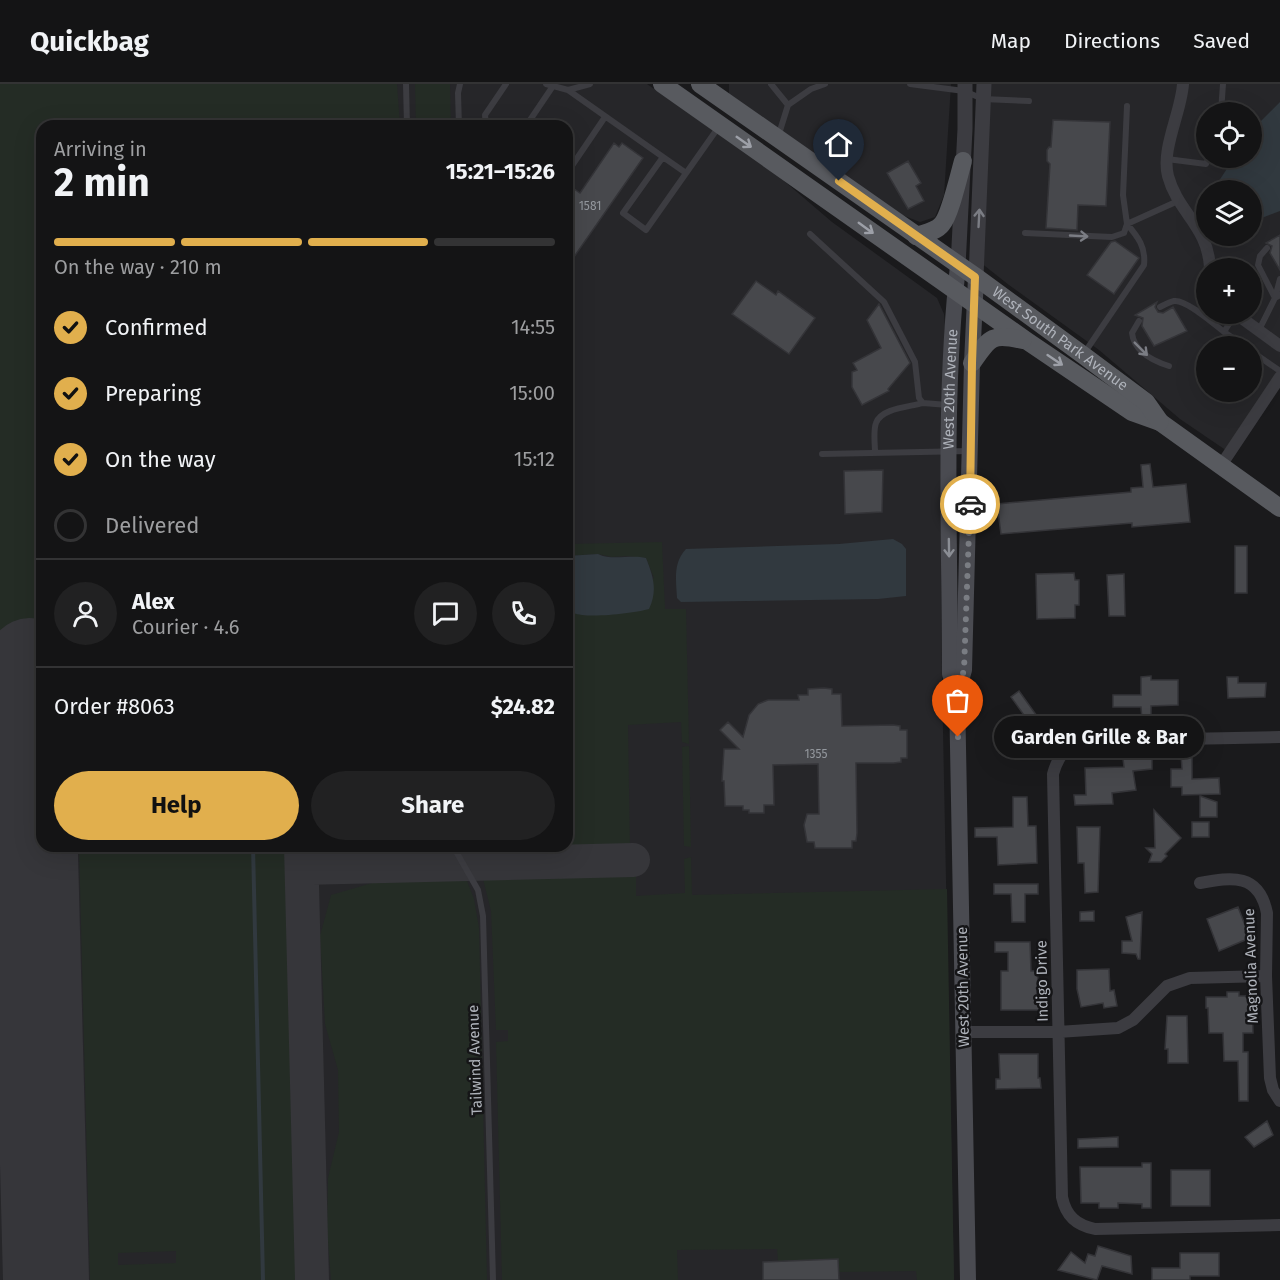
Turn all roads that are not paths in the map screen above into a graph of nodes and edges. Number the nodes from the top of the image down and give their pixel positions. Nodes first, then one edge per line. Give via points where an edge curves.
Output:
1 (406, 84) edge
2 (460, 84) edge
3 (506, 84) edge
4 (590, 84) edge
5 (662, 84) edge
6 (771, 84) edge
7 (825, 84) edge
8 (910, 84) edge
9 (1183, 84) edge
10 (1223, 84) edge
11 (549, 85) edge
12 (707, 86) edge
13 (964, 87) edge
14 (568, 90) junction
15 (984, 92) edge
16 (1029, 101) dead end
17 (1222, 102) edge
18 (788, 105) junction
19 (1127, 106) dead end
20 (699, 111) junction
21 (605, 117) junction
22 (407, 120) edge
23 (459, 120) edge
24 (486, 120) edge
25 (529, 120) edge
26 (720, 125) junction
27 (778, 138) junction
28 (663, 157) junction
29 (1166, 159) junction
30 (963, 161) junction
31 (1196, 163) edge
32 (573, 164) edge
33 (686, 174) junction
34 (1179, 201) junction
35 (1127, 224) junction
36 (1025, 233) dead end
37 (810, 234) dead end
38 (916, 236) junction
39 (1267, 248) dead end
40 (1208, 258) edge
41 (958, 266) junction
42 (975, 277) junction
43 (1280, 279) edge
44 (955, 291) junction
45 (1278, 297) edge
46 (974, 303) junction
47 (1160, 307) dead end
48 (1138, 321) dead end
49 (1229, 324) edge
50 (1250, 324) edge
51 (1258, 330) junction
52 (1224, 332) junction
53 (1230, 336) edge
54 (1027, 341) junction
55 (1280, 346) edge
56 (1083, 355) junction
57 (1262, 359) edge
58 (972, 363) junction
59 (1169, 366) dead end
60 (1280, 371) edge
61 (1278, 382) edge
62 (923, 403) junction
63 (950, 405) junction
64 (1160, 422) junction
65 (949, 451) junction
66 (970, 451) junction
67 (875, 452) junction
68 (822, 454) dead end
69 (1220, 467) junction
70 (1280, 508) edge
71 (957, 694) junction
72 (1280, 738) edge
73 (456, 852) edge
74 (1200, 883) dead end
75 (1266, 976) junction
76 (963, 1032) junction
77 (1058, 1032) junction
78 (1280, 1101) edge
79 (1280, 1225) edge
80 (493, 1280) edge
81 (968, 1280) edge

1 - 22 lane
2 - 23 lane
3 - 24 lane
4 - 14 lane
5 - 20 main road, West South Park Avenue
6 - 18 lane
7 - 18 lane
8 - 13 lane
9 - 29 street
10 - 17 lane
11 - 14 lane
11 - 25 lane
12 - 20 street
12 - 27 main road, West South Park Avenue
13 - 15 lane
13 - 30 street, West 20th Avenue
14 - 21 lane
15 - 16 lane
42 -> 15 street, West 20th Avenue
18 - 27 lane
19 - 35 lane via 1123,195
20 - 26 main road, West South Park Avenue
21 - 28 lane
21 - 32 lane
26 - 33 lane
26 -> 44 main road, West South Park Avenue
27 - 38 main road, West South Park Avenue
28 - 33 lane
28 - 33 lane via 623,213 646,230
29 - 31 lane
29 - 34 street via 1168,177
30 - 38 main road via 941,225
30 - 41 street, West 20th Avenue
34 - 35 lane
34 - 40 street via 1206,242
36 -> 35 lane via 1112,237 1124,232
35 - 56 lane via 1142,242 1144,265
37 - 62 lane via 884,302 915,363
38 - 41 main road, West South Park Avenue
39 - 45 lane via 1258,265
41 - 42 main road, West South Park Avenue
41 - 44 main road, West 20th Avenue
42 - 46 main road, West 20th Avenue
42 - 56 main road, West South Park Avenue
43 - 45 lane
44 - 46 main road, West South Park Avenue
44 - 63 main road, West 20th Avenue
45 - 51 lane
46 - 54 main road, West South Park Avenue
46 - 58 main road, West 20th Avenue
47 - 52 lane via 1180,302
48 -> 59 lane via 1132,333 1138,349
49 - 52 lane
50 - 51 street
51 - 55 street
52 - 53 lane
54 - 58 main road via 996,336
54 -> 64 main road, West South Park Avenue via 1132,412
56 - 64 main road, West South Park Avenue via 1146,402
57 - 60 lane
58 - 66 main road, West 20th Avenue
61 - 69 street
62 - 63 lane
62 - 67 lane via 879,417 875,424
63 - 65 main road, West 20th Avenue
64 - 69 main road, West South Park Avenue
65 - 66 lane
65 - 67 lane
65 -> 71 main road, West 20th Avenue via 950,674
66 - 71 main road, West 20th Avenue via 964,670
67 - 68 lane
69 - 70 main road, West South Park Avenue
71 - 76 main road, West 20th Avenue
72 - 77 street, Indigo Drive via 1082,741 1063,751 1053,774
73 - 80 lane, Tailwind Avenue via 478,890 483,916
74 - 75 street, Magnolia Avenue via 1237,879 1255,887 1261,895 1268,913
75 - 77 street via 1180,980 1167,986 1126,1025
75 - 78 street, Magnolia Avenue via 1270,1078
76 - 77 street
76 - 81 main road, West 20th Avenue
77 - 79 street, Indigo Drive via 1062,1197 1068,1215 1095,1229

